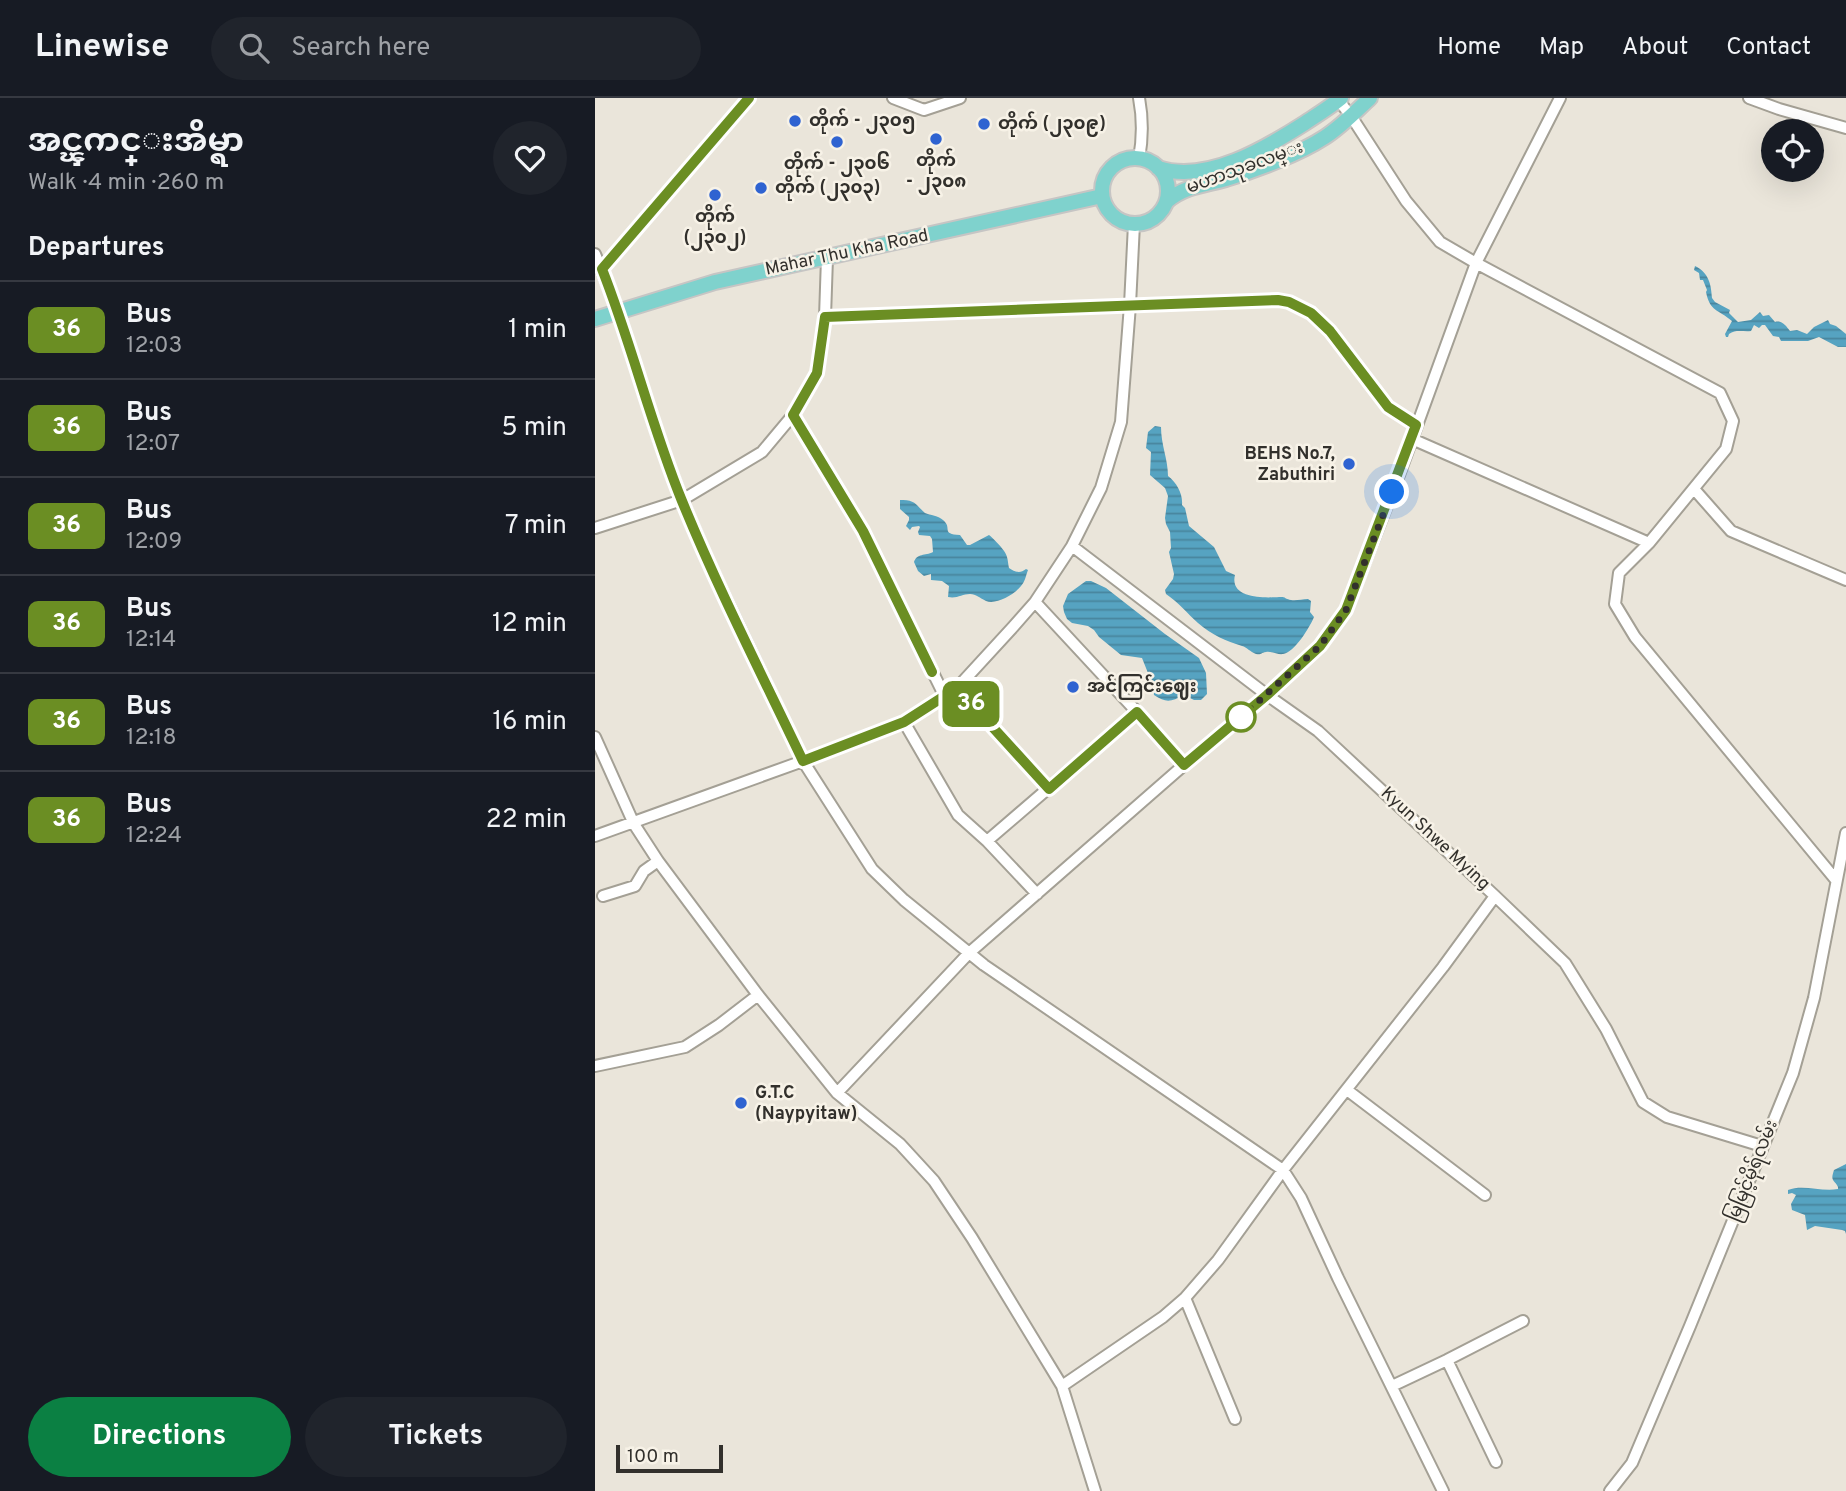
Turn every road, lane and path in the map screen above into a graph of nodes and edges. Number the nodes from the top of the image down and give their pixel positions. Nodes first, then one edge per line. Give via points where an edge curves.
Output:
1 (749, 98) edge
2 (893, 98) edge
3 (960, 98) edge
4 (1139, 98) edge
5 (1370, 98) edge
6 (1560, 98) edge
7 (1749, 98) edge
8 (1340, 99) edge
9 (1351, 116) junction
10 (1846, 128) edge
11 (1139, 159) junction
12 (1159, 168) junction
13 (1102, 196) junction
14 (1167, 201) junction
15 (1134, 224) junction
16 (595, 254) edge
17 (827, 258) junction
18 (1476, 263) junction
19 (601, 276) edge
20 (1131, 305) junction
21 (618, 311) junction
22 (825, 317) junction
23 (595, 319) edge
24 (793, 415) junction
25 (1416, 425) junction
26 (1412, 439) junction
27 (1694, 489) junction
28 (681, 500) junction
29 (595, 528) edge
30 (1649, 543) junction
31 (1072, 546) junction
32 (1846, 580) edge
33 (1035, 602) junction
34 (957, 688) junction
35 (944, 695) junction
36 (1267, 695) junction
37 (1137, 712) junction
38 (904, 722) junction
39 (595, 737) edge
40 (803, 761) junction
41 (1184, 765) junction
42 (1049, 789) junction
43 (634, 824) junction
44 (1846, 833) edge
45 (595, 836) edge
46 (987, 841) junction
47 (658, 861) junction
48 (1836, 880) junction
49 (1037, 894) junction
50 (603, 896) dead end
51 (1495, 896) junction
52 (969, 953) junction
53 (758, 995) junction
54 (595, 1066) edge
55 (1347, 1090) junction
56 (837, 1093) junction
57 (1762, 1146) junction
58 (1283, 1170) junction
59 (1485, 1195) dead end
60 (1185, 1298) junction
61 (1523, 1321) dead end
62 (1447, 1360) junction
63 (1062, 1386) junction
64 (1392, 1386) junction
65 (1235, 1419) dead end
66 (1496, 1462) dead end
67 (1095, 1491) edge
68 (1443, 1491) edge
69 (1610, 1491) edge

1 - 19 street
2 - 3 street via 924,110
4 - 11 street via 1143,137
5 - 9 main road
6 - 18 street
7 - 10 street
8 - 9 street
8 - 12 main road, မဟာသုခလမ္း via 1270,146 1245,156 1194,171
9 - 14 main road, မဟာသုခလမ္း via 1325,137 1287,156 1192,186
9 - 18 street via 1406,201 1440,242
11 - 12 main road
11 - 13 main road via 1116,164 1107,173
12 - 14 main road via 1168,187
13 - 15 main road via 1117,219
13 - 17 main road, Mahar Thu Kha Road
14 - 15 main road via 1154,218
15 - 20 street
16 - 19 street
17 - 21 main road, Mahar Thu Kha Road via 715,282
17 - 22 street
18 - 25 street
18 - 27 street via 1720,393 1733,421 1726,449
19 - 21 street
20 - 22 street
20 - 25 street via 1289,302 1311,313 1330,331 1388,407
20 - 31 street via 1121,422 1101,488
21 - 23 main road, Mahar Thu Kha Road
21 - 28 street
22 - 24 street via 817,373
24 - 28 street via 762,452
24 - 35 street via 863,531
25 - 26 street
26 - 30 street
26 - 36 street via 1346,610 1320,646
27 - 30 street
27 - 32 street via 1731,531
28 - 29 street
28 - 40 street
30 - 48 street via 1619,573 1615,604 1635,637
31 - 33 street
31 - 36 street, Kyun Shwe Mying
33 - 34 street
33 - 37 street
34 - 35 street
34 - 42 street
35 - 38 street
36 - 41 street
36 - 51 street, Kyun Shwe Mying via 1318,732
37 - 41 street
37 - 42 street
38 - 40 street
38 - 46 street via 958,815
39 - 43 street
40 - 43 street
40 - 52 street via 872,869
41 - 49 street
42 - 46 street
43 - 45 street
43 - 47 street
44 - 48 street, မြမြင့်မိုရ်လမ်း
46 - 49 street
47 - 50 street via 644,871 635,886
47 - 53 street
48 - 57 street, မြမြင့်မိုရ်လမ်း via 1797,1060
49 - 52 street
51 - 55 street
51 - 57 street, Kyun Shwe Mying via 1565,963 1643,1102 1667,1117
52 - 56 street
52 - 58 street
53 - 54 street via 685,1047
53 - 56 street
55 - 58 street
55 - 59 street
56 - 63 street via 900,1144 934,1181
57 - 69 street, မြမြင့်မိုရ်လမ်း via 1632,1463
58 - 60 street
58 - 64 street
60 - 63 street
60 - 65 street
61 - 62 street
62 - 64 street
62 - 66 street
63 - 67 street
64 - 68 street

